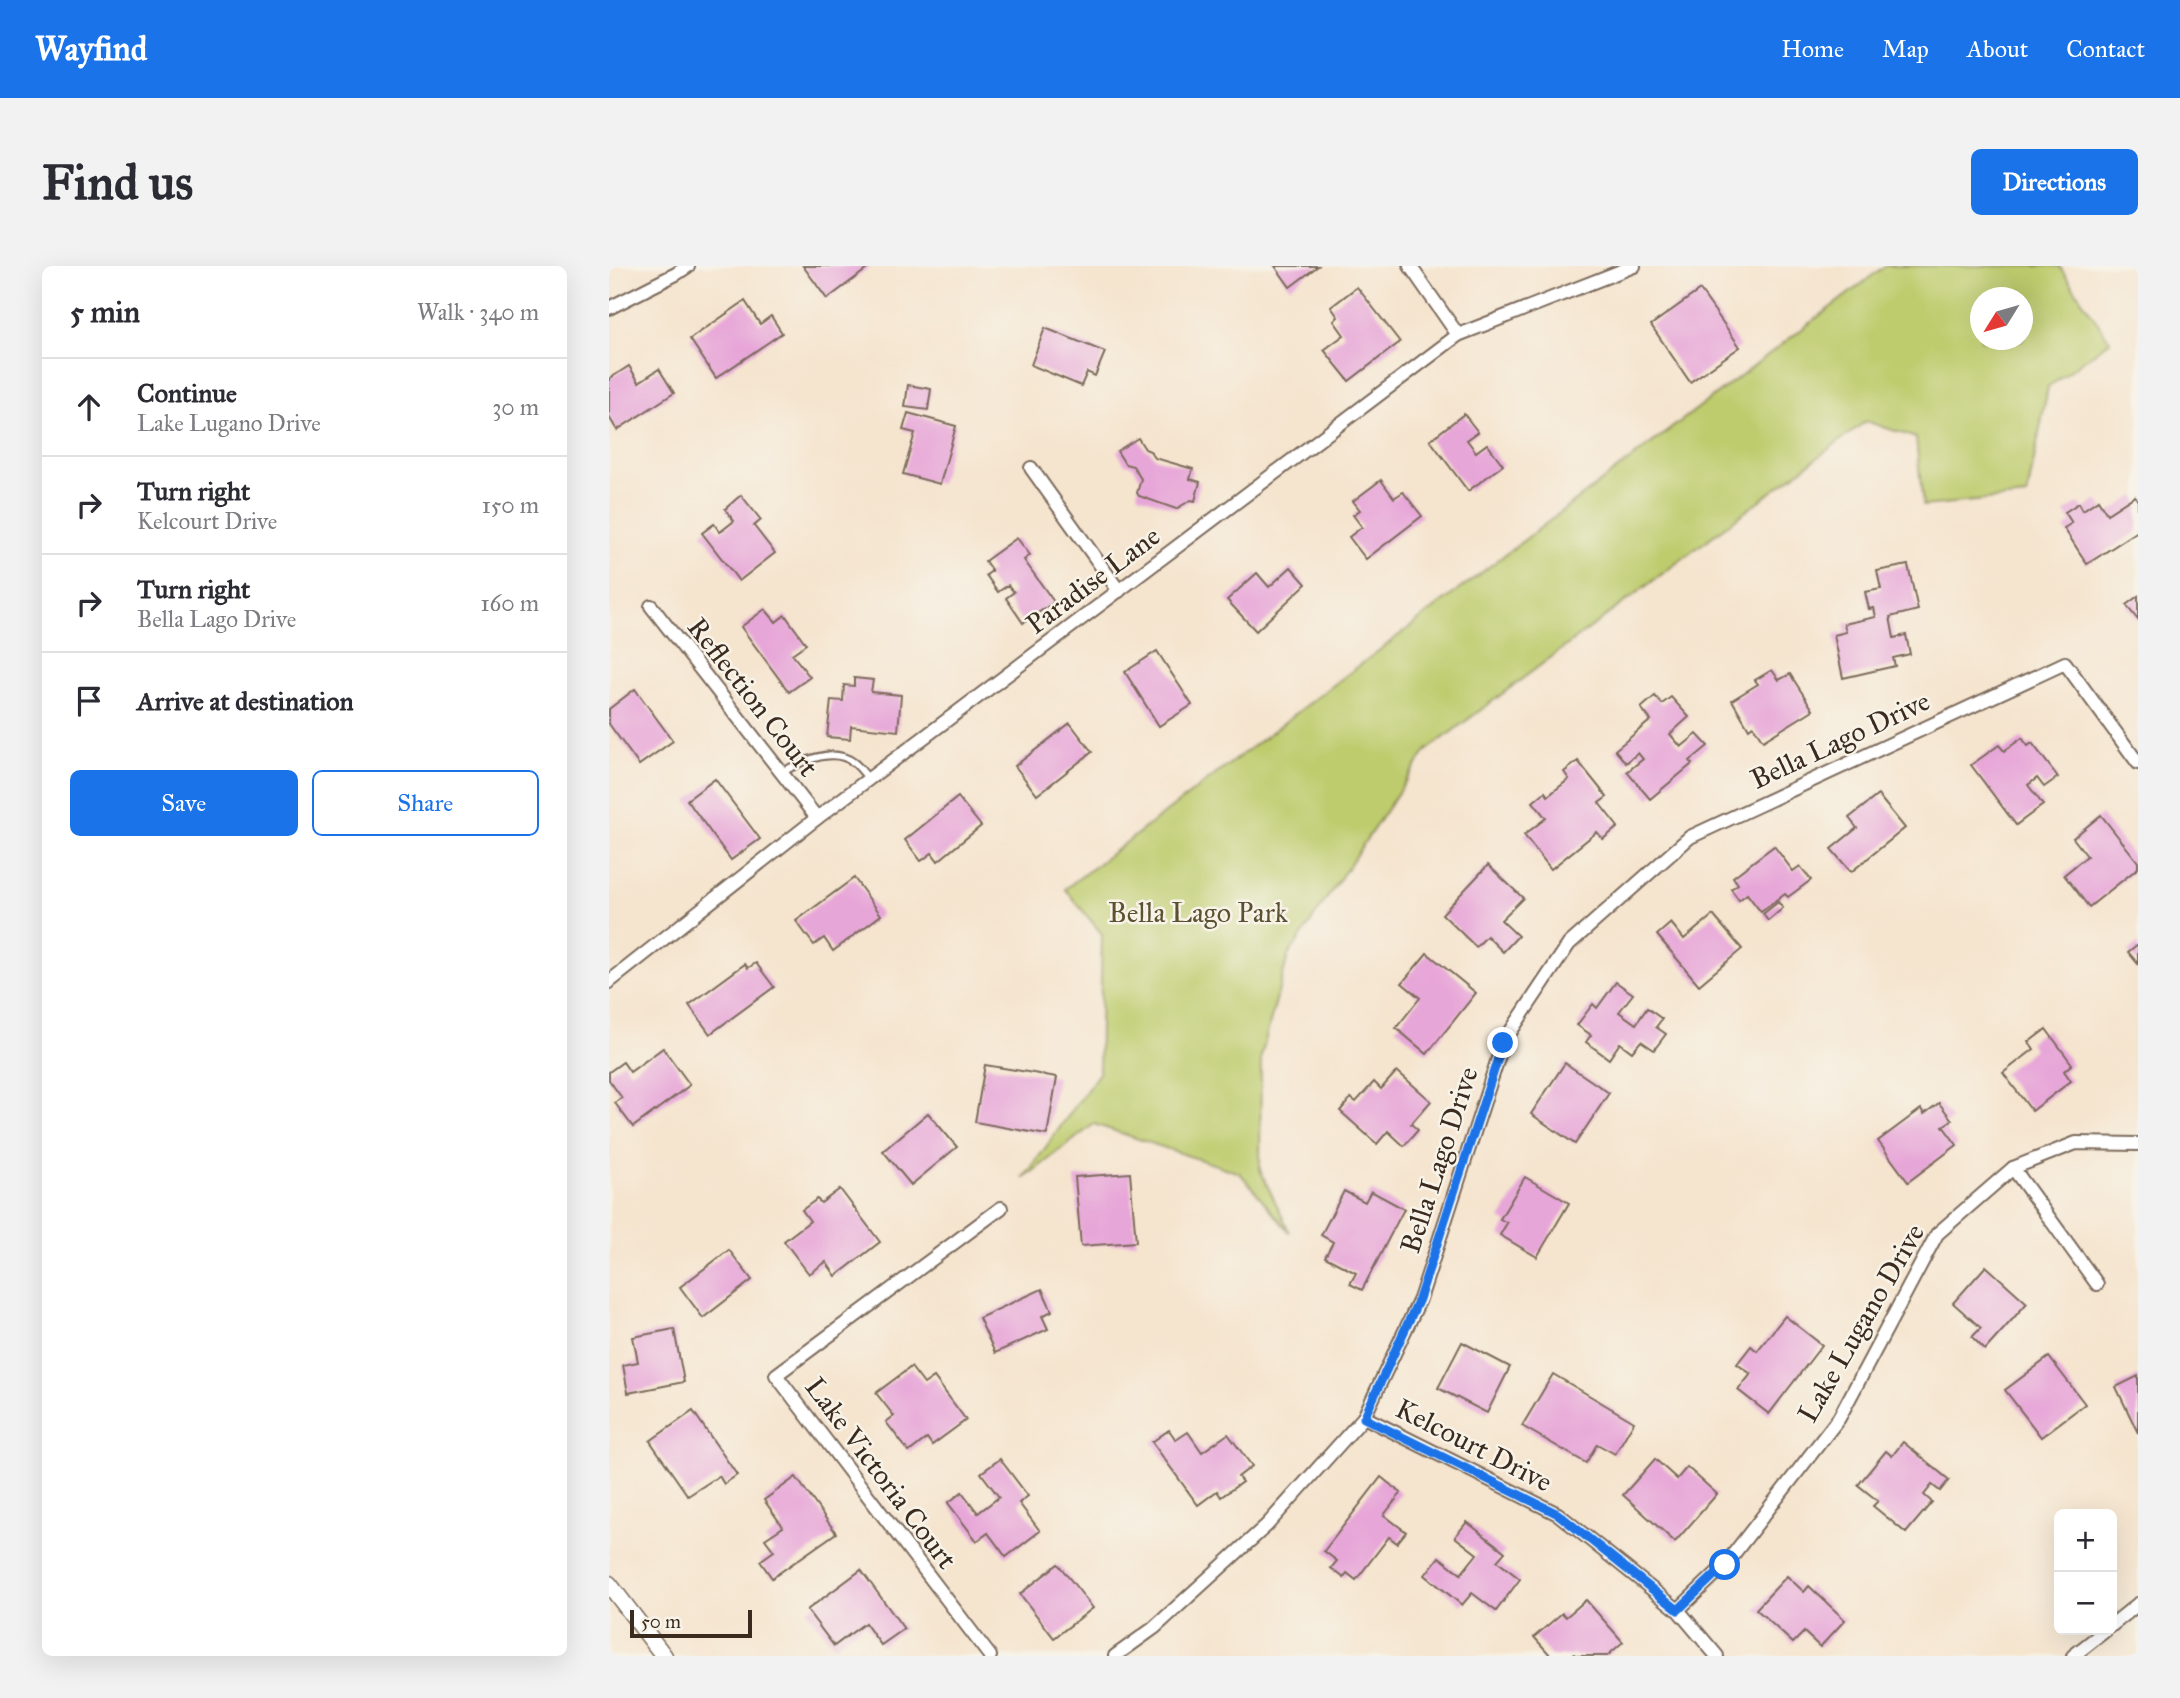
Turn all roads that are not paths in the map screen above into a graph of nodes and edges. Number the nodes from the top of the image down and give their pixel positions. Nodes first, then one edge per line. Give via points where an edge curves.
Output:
1 (688, 266) edge
2 (1410, 266) edge
3 (1634, 266) edge
4 (609, 308) edge
5 (1458, 335) junction
6 (1031, 468) dead end
7 (1119, 591) junction
8 (651, 606) dead end
9 (2138, 763) edge
10 (781, 773) junction
11 (869, 779) junction
12 (817, 818) junction
13 (609, 982) edge
14 (2138, 1144) edge
15 (2014, 1168) junction
16 (1001, 1208) dead end
17 (2097, 1284) dead end
18 (1364, 1418) junction
19 (609, 1584) edge
20 (2138, 1604) edge
21 (1678, 1610) junction
22 (2117, 1621) edge
23 (2100, 1635) edge
24 (664, 1656) edge
25 (990, 1656) edge
26 (1115, 1656) edge
27 (1717, 1656) edge
28 (2073, 1656) edge

1 - 4 street
2 - 5 street
3 - 5 street, Paradise Lane
5 - 7 street, Paradise Lane
6 - 7 street
7 - 11 street, Paradise Lane
8 - 10 street, Reflection Court
9 - 18 street, Bella Lago Drive via 2065,663 1690,837 1569,944 1503,1043 1419,1299
10 - 11 lane via 800,762 837,756 851,760
10 - 12 street, Reflection Court
11 - 12 street, Paradise Lane
12 - 13 street, Paradise Lane
14 - 15 street, Lake Lugano Drive via 2076,1143
15 - 17 street
15 - 21 street, Lake Lugano Drive via 1937,1234 1839,1418 1725,1565
16 - 25 street, Lake Victoria Court via 776,1375
18 - 21 street, Kelcourt Drive via 1558,1514
18 - 26 street, Bella Lago Drive via 1267,1525 1154,1628
19 - 24 street
20 - 22 street
21 - 27 street, Kelcourt Drive
23 - 28 street

